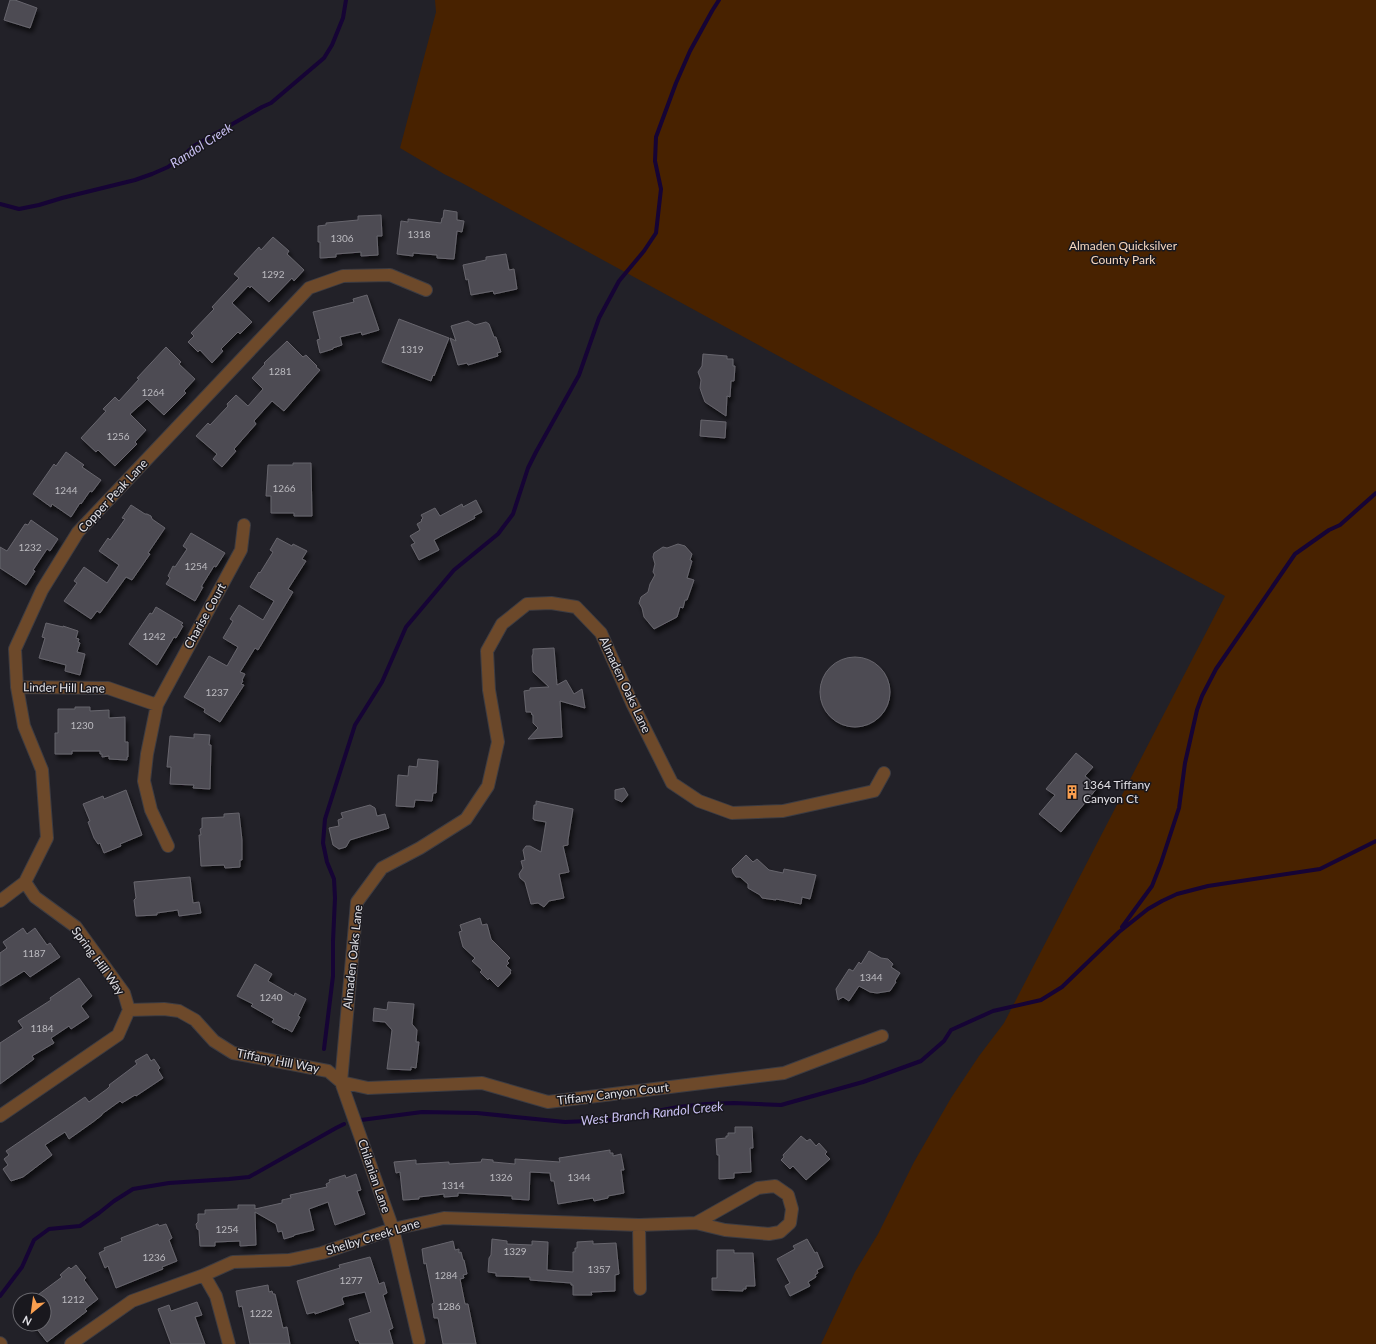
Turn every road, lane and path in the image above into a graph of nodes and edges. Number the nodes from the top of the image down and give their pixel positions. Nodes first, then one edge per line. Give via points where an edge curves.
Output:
1 (426, 290) dead end
2 (244, 525) dead end
3 (17, 687) junction
4 (157, 705) junction
5 (884, 773) dead end
6 (168, 846) dead end
7 (25, 882) junction
8 (0, 900) edge
9 (129, 1010) junction
10 (882, 1036) dead end
11 (341, 1082) junction
12 (0, 1116) edge
13 (696, 1223) junction
14 (639, 1225) junction
15 (393, 1229) junction
16 (204, 1274) junction
17 (640, 1289) dead end
18 (419, 1341) dead end
19 (71, 1344) edge
20 (229, 1344) edge

1 - 3 street, Copper Peak Lane via 390,275 343,276 309,288 78,532 42,590 15,649
2 - 4 street, Charise Court via 241,550
3 - 4 street, Linder Hill Lane via 108,688
3 - 7 street, Copper Peak Lane via 24,726 42,770 47,838
4 - 6 street, Charise Court via 144,781 151,810
5 - 11 street, Almaden Oaks Lane via 874,791 783,811 732,813 700,801 672,783 601,633 576,607 551,603 527,604 502,624 487,651 489,690 498,742 488,786 466,819 382,868 357,902
7 - 8 street, Copper Peak Lane
7 - 9 street, Spring Hill Way via 35,897 76,927 124,993
9 - 11 street, Tiffany Hill Way via 179,1011 195,1020 214,1041 233,1053 328,1071
9 - 12 street, Spring Hill Way via 118,1035
10 - 11 street, Tiffany Canyon Court via 784,1073 548,1102 482,1083 368,1088
11 - 15 street, Chilanian Lane
13 - 13 street, Shelby Creek Lane via 725,1230 769,1234 780,1232 790,1223 792,1209 788,1195 775,1186 758,1188
13 - 14 street, Shelby Creek Lane
14 - 15 street, Shelby Creek Lane via 444,1218
14 - 17 street
15 - 16 street, Shelby Creek Lane via 322,1253 289,1260 233,1262
15 - 18 street, Chilanian Lane
16 - 19 street, Shelby Creek Lane via 132,1301
16 - 20 street via 216,1296

